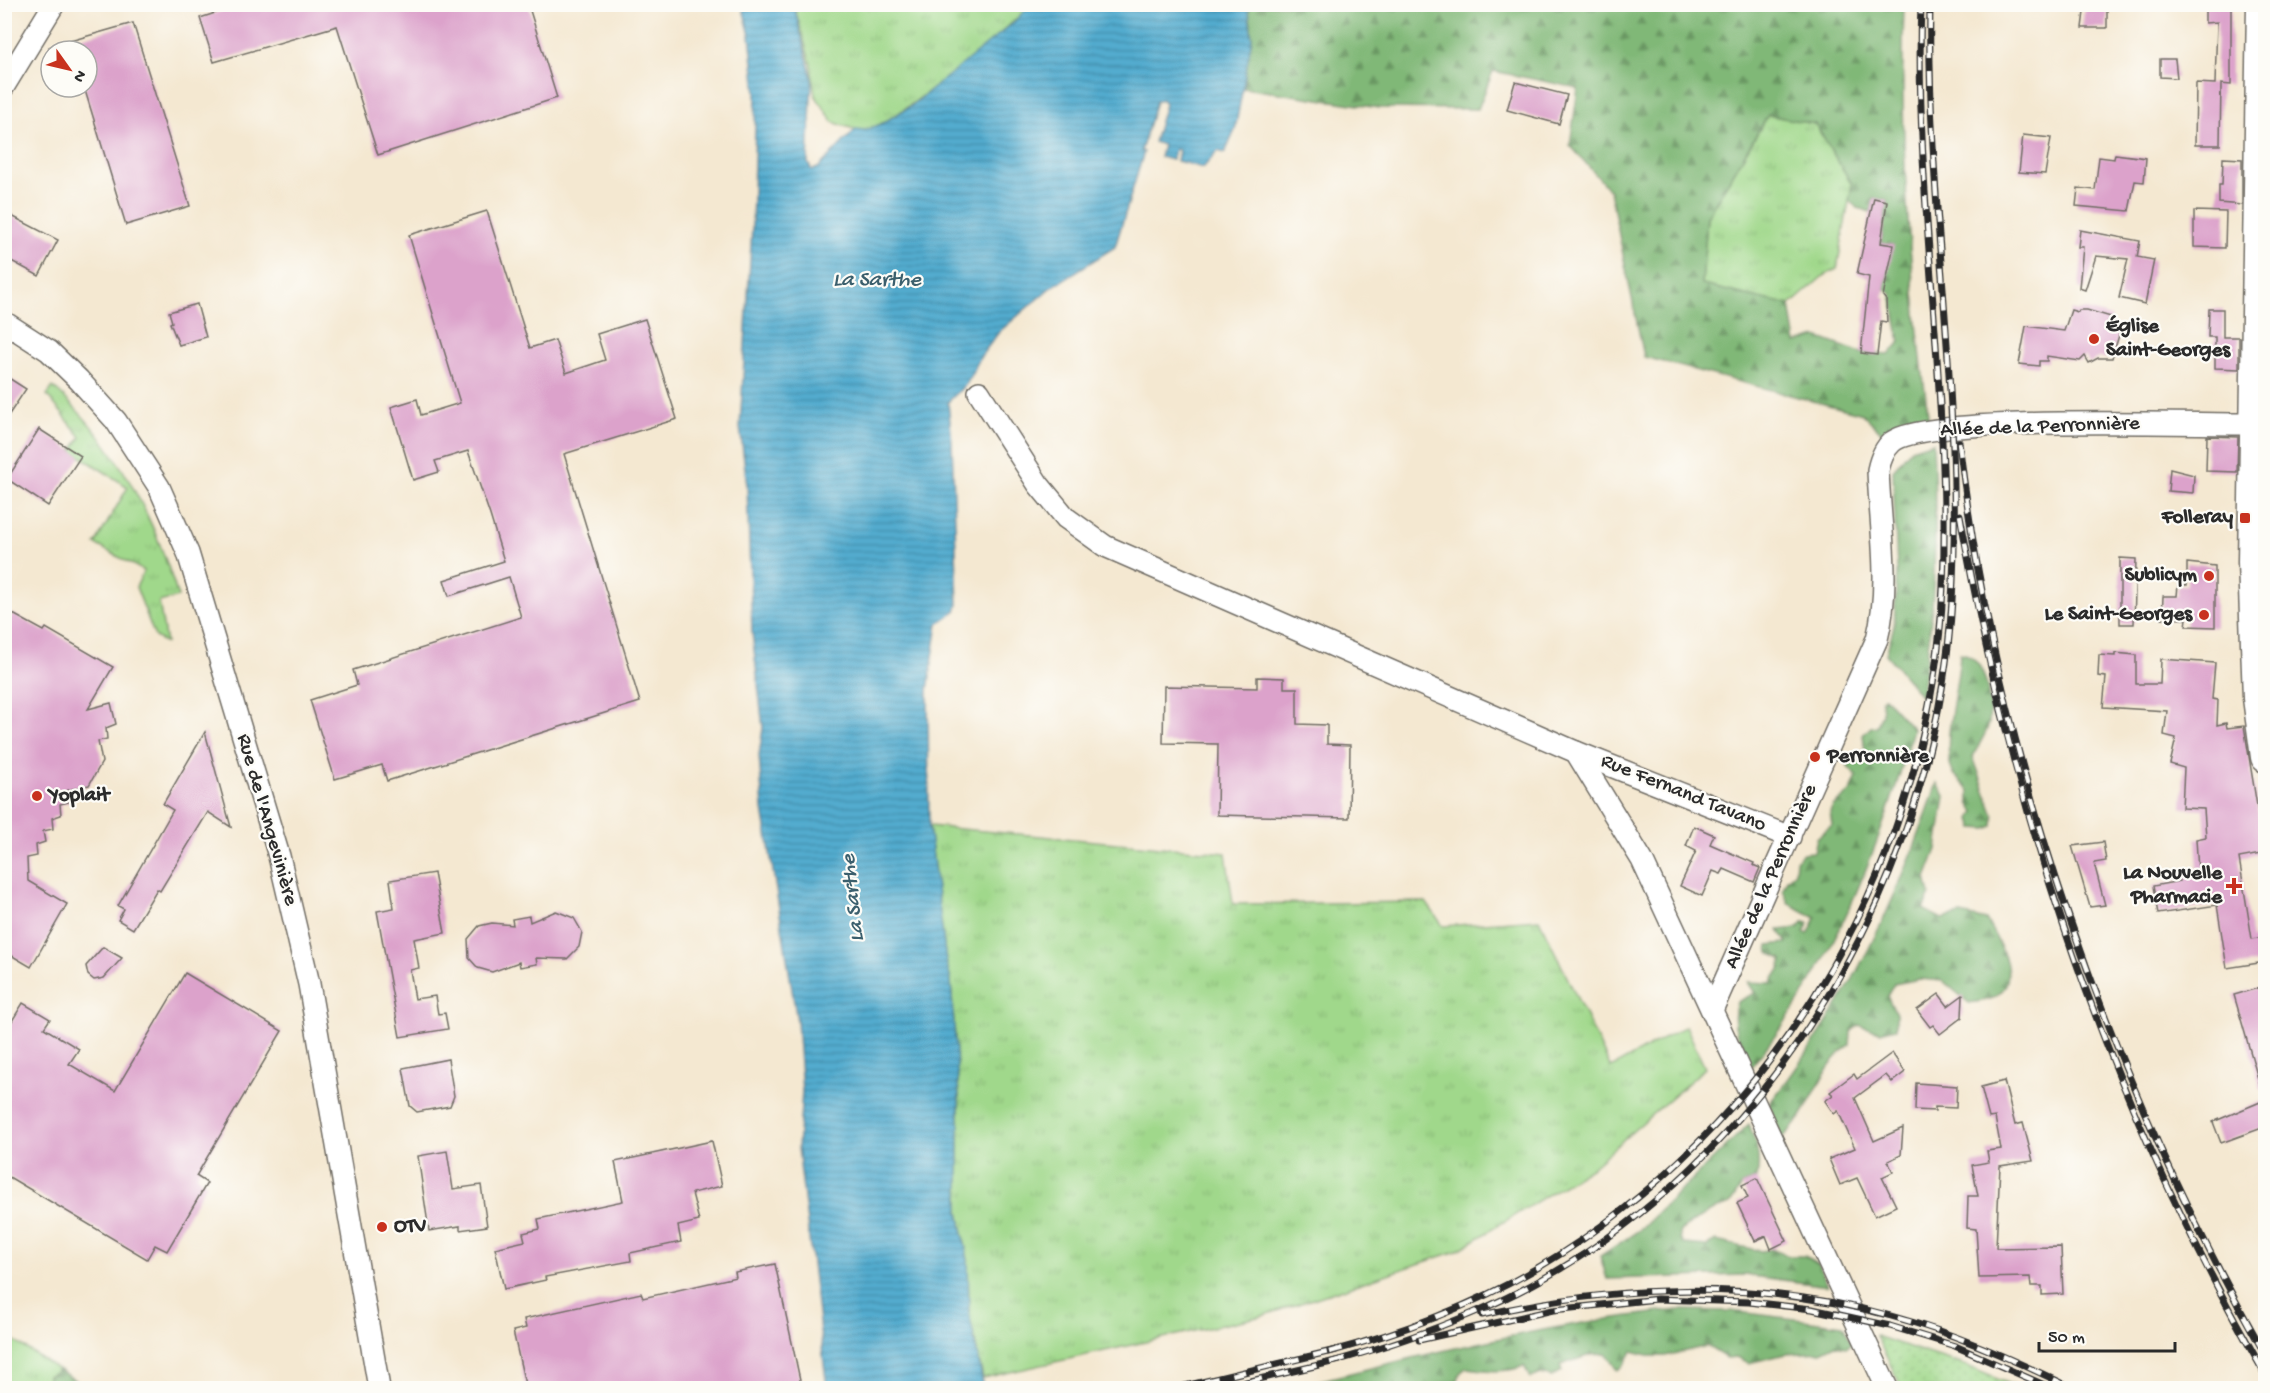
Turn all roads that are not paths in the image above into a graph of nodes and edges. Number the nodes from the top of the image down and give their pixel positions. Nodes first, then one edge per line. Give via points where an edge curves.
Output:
1 (54, 4) edge
2 (2262, 4) edge
3 (4, 86) edge
4 (2262, 209) edge
5 (4, 322) edge
6 (979, 392) dead end
7 (2257, 424) junction
8 (2264, 746) edge
9 (1576, 752) junction
10 (1790, 837) junction
11 (1712, 1010) junction
12 (380, 1389) edge
13 (1887, 1389) edge

1 - 3 street
2 - 4 main road
4 - 7 main road
5 - 12 street, Rue de l'Angevinière via 48,351 116,421 159,487 188,553 279,856 309,984
6 - 9 street, Rue Fernand Tavano via 1038,484 1066,519 1105,546
7 - 8 main road via 2253,562 2258,698
7 - 10 street, Allée de la Perronnière via 1966,425 1912,434 1892,443 1878,470 1882,620
9 - 10 street, Rue Fernand Tavano
9 - 11 street via 1642,860
10 - 11 street, Allée de la Perronnière
11 - 13 street

